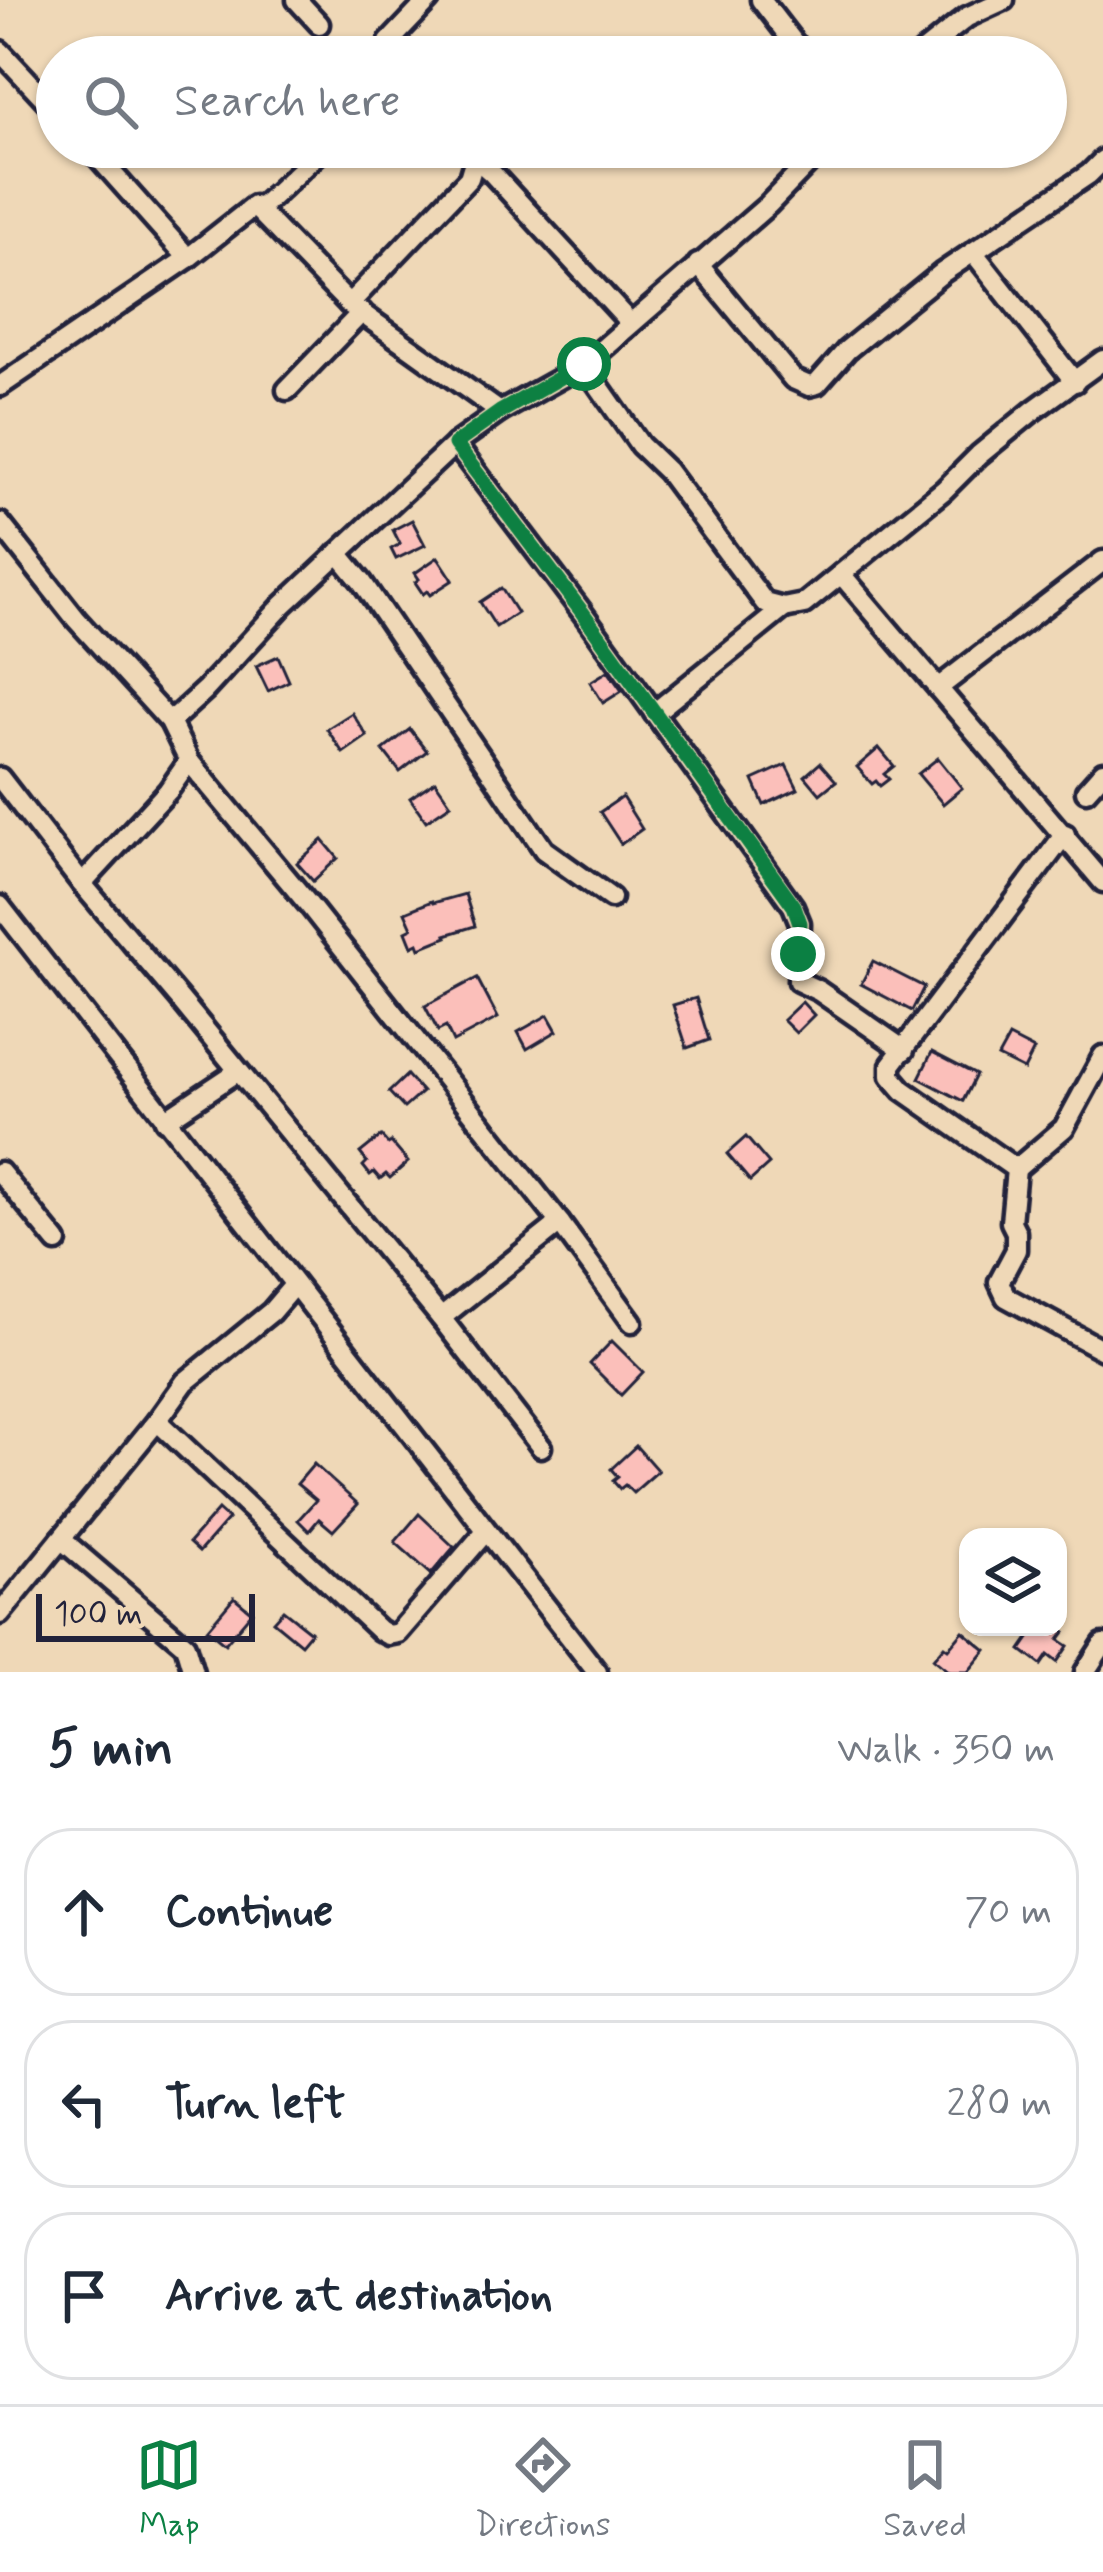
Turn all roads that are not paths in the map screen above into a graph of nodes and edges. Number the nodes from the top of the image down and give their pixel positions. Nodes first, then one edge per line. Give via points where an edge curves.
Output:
1 (297, 0) edge
2 (429, 0) edge
3 (761, 0) edge
4 (1004, 0) edge
5 (319, 24) dead end
6 (395, 36) edge
7 (789, 36) edge
8 (943, 36) edge
9 (0, 51) edge
10 (36, 90) edge
11 (1103, 160) edge
12 (108, 168) edge
13 (303, 168) edge
14 (469, 168) edge
15 (487, 168) edge
16 (804, 168) edge
17 (258, 210) junction
18 (974, 253) junction
19 (188, 258) junction
20 (698, 264) junction
21 (355, 308) junction
22 (631, 325) junction
23 (1103, 360) edge
24 (584, 364) junction
25 (1075, 382) junction
26 (0, 386) edge
27 (287, 390) dead end
28 (500, 412) junction
29 (455, 444) junction
30 (0, 524) edge
31 (338, 553) junction
32 (1103, 561) edge
33 (841, 574) junction
34 (784, 608) junction
35 (938, 688) junction
36 (655, 713) junction
37 (170, 722) junction
38 (189, 760) junction
39 (1103, 772) edge
40 (0, 778) edge
41 (1086, 791) dead end
42 (1065, 834) junction
43 (1103, 882) edge
44 (82, 884) junction
45 (611, 898) dead end
46 (0, 906) edge
47 (904, 1050) junction
48 (1103, 1056) edge
49 (237, 1072) junction
50 (165, 1120) junction
51 (1016, 1169) junction
52 (0, 1172) edge
53 (560, 1223) junction
54 (57, 1242) dead end
55 (294, 1285) junction
56 (441, 1318) junction
57 (632, 1322) dead end
58 (1103, 1350) edge
59 (157, 1421) junction
60 (541, 1447) dead end
61 (487, 1531) junction
62 (61, 1539) junction
63 (0, 1614) edge
64 (1103, 1644) edge
65 (194, 1672) edge
66 (597, 1672) edge
67 (1084, 1672) edge

1 - 5 street
2 - 6 street
3 - 7 street
4 - 8 street
9 - 10 street
11 - 18 street
12 - 19 street
13 - 17 street
14 - 21 street via 469,178
15 - 22 street
16 - 20 street
17 - 19 street
17 - 21 street
18 - 20 street via 808,386 793,379
18 - 25 street
19 - 26 street
20 - 22 street
21 - 27 street
21 - 28 street
22 - 24 street
23 - 25 street
24 - 28 street
24 - 34 street via 765,603
25 - 33 street
28 - 29 street
29 - 31 street
29 - 36 street
30 - 37 street
31 - 37 street
31 - 45 street via 544,850
32 - 35 street
33 - 34 street via 804,604
33 - 35 street
34 - 36 street
35 - 42 street
36 - 47 street via 794,906 798,981
37 - 38 street
38 - 44 street
38 - 53 street
39 - 41 street
40 - 44 street
42 - 43 street
42 - 47 street
44 - 49 street
46 - 50 street
47 - 51 street via 891,1065 903,1090
48 - 51 street via 1064,1128
49 - 50 street
49 - 56 street
50 - 55 street
51 - 58 street via 1016,1250 1001,1291
52 - 54 street
53 - 56 street
53 - 57 street
55 - 59 street via 184,1382
55 - 61 street
56 - 60 street
59 - 61 street via 388,1635
59 - 62 street
61 - 66 street
62 - 63 street
62 - 65 street via 185,1645
64 - 67 street

